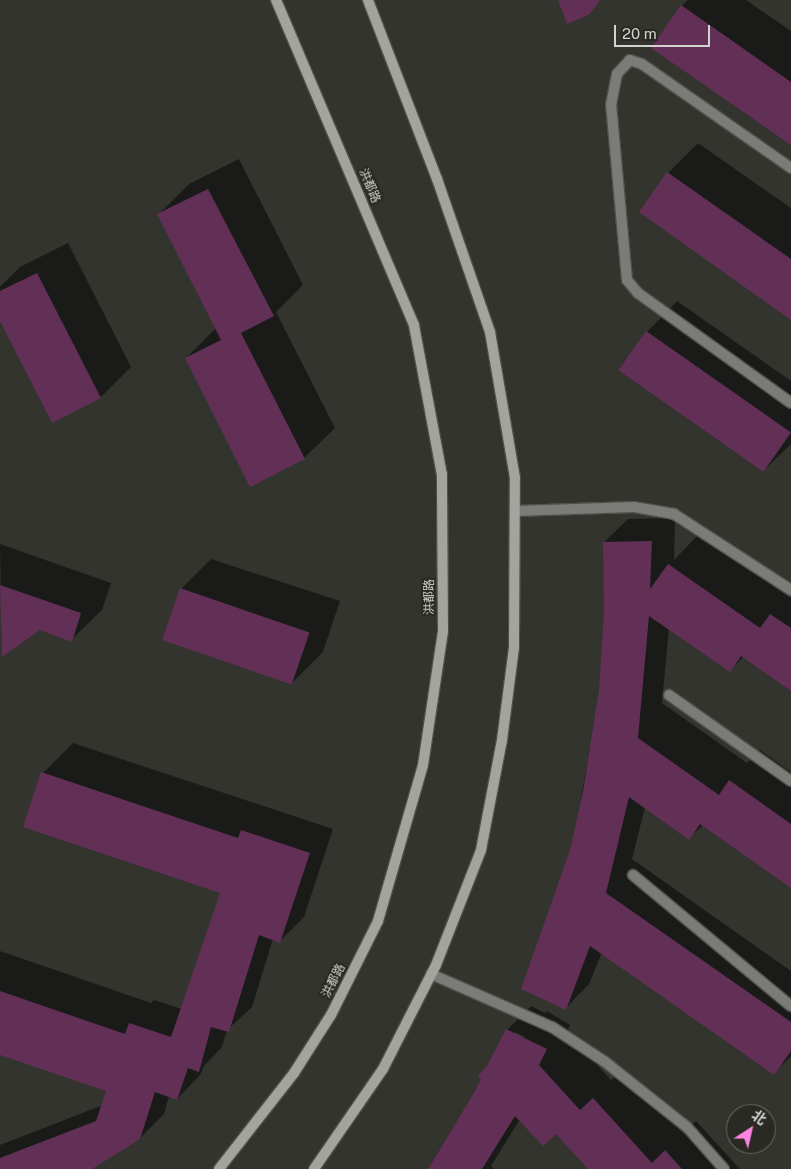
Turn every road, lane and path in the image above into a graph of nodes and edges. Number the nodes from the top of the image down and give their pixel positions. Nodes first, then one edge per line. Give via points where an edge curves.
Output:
1 (276, 0) edge
2 (368, 0) edge
3 (791, 168) edge
4 (791, 403) edge
5 (516, 511) junction
6 (791, 590) edge
7 (669, 695) dead end
8 (791, 781) edge
9 (633, 875) dead end
10 (431, 974) junction
11 (791, 1006) edge
12 (219, 1169) edge
13 (314, 1169) edge
14 (724, 1169) edge

1 - 12 main road, 洪都路 via 414,325 442,475 443,631 423,765 378,921 331,1015 299,1064
2 - 5 main road via 437,180 490,332 515,478
3 - 4 lane via 642,64 630,60 617,74 611,104 627,280 638,293
5 - 6 lane via 634,507 674,514
5 - 10 main road via 514,647 502,740 481,850
7 - 8 lane
9 - 11 lane
10 - 13 main road via 383,1070
10 - 14 lane via 552,1027 604,1060 687,1127

